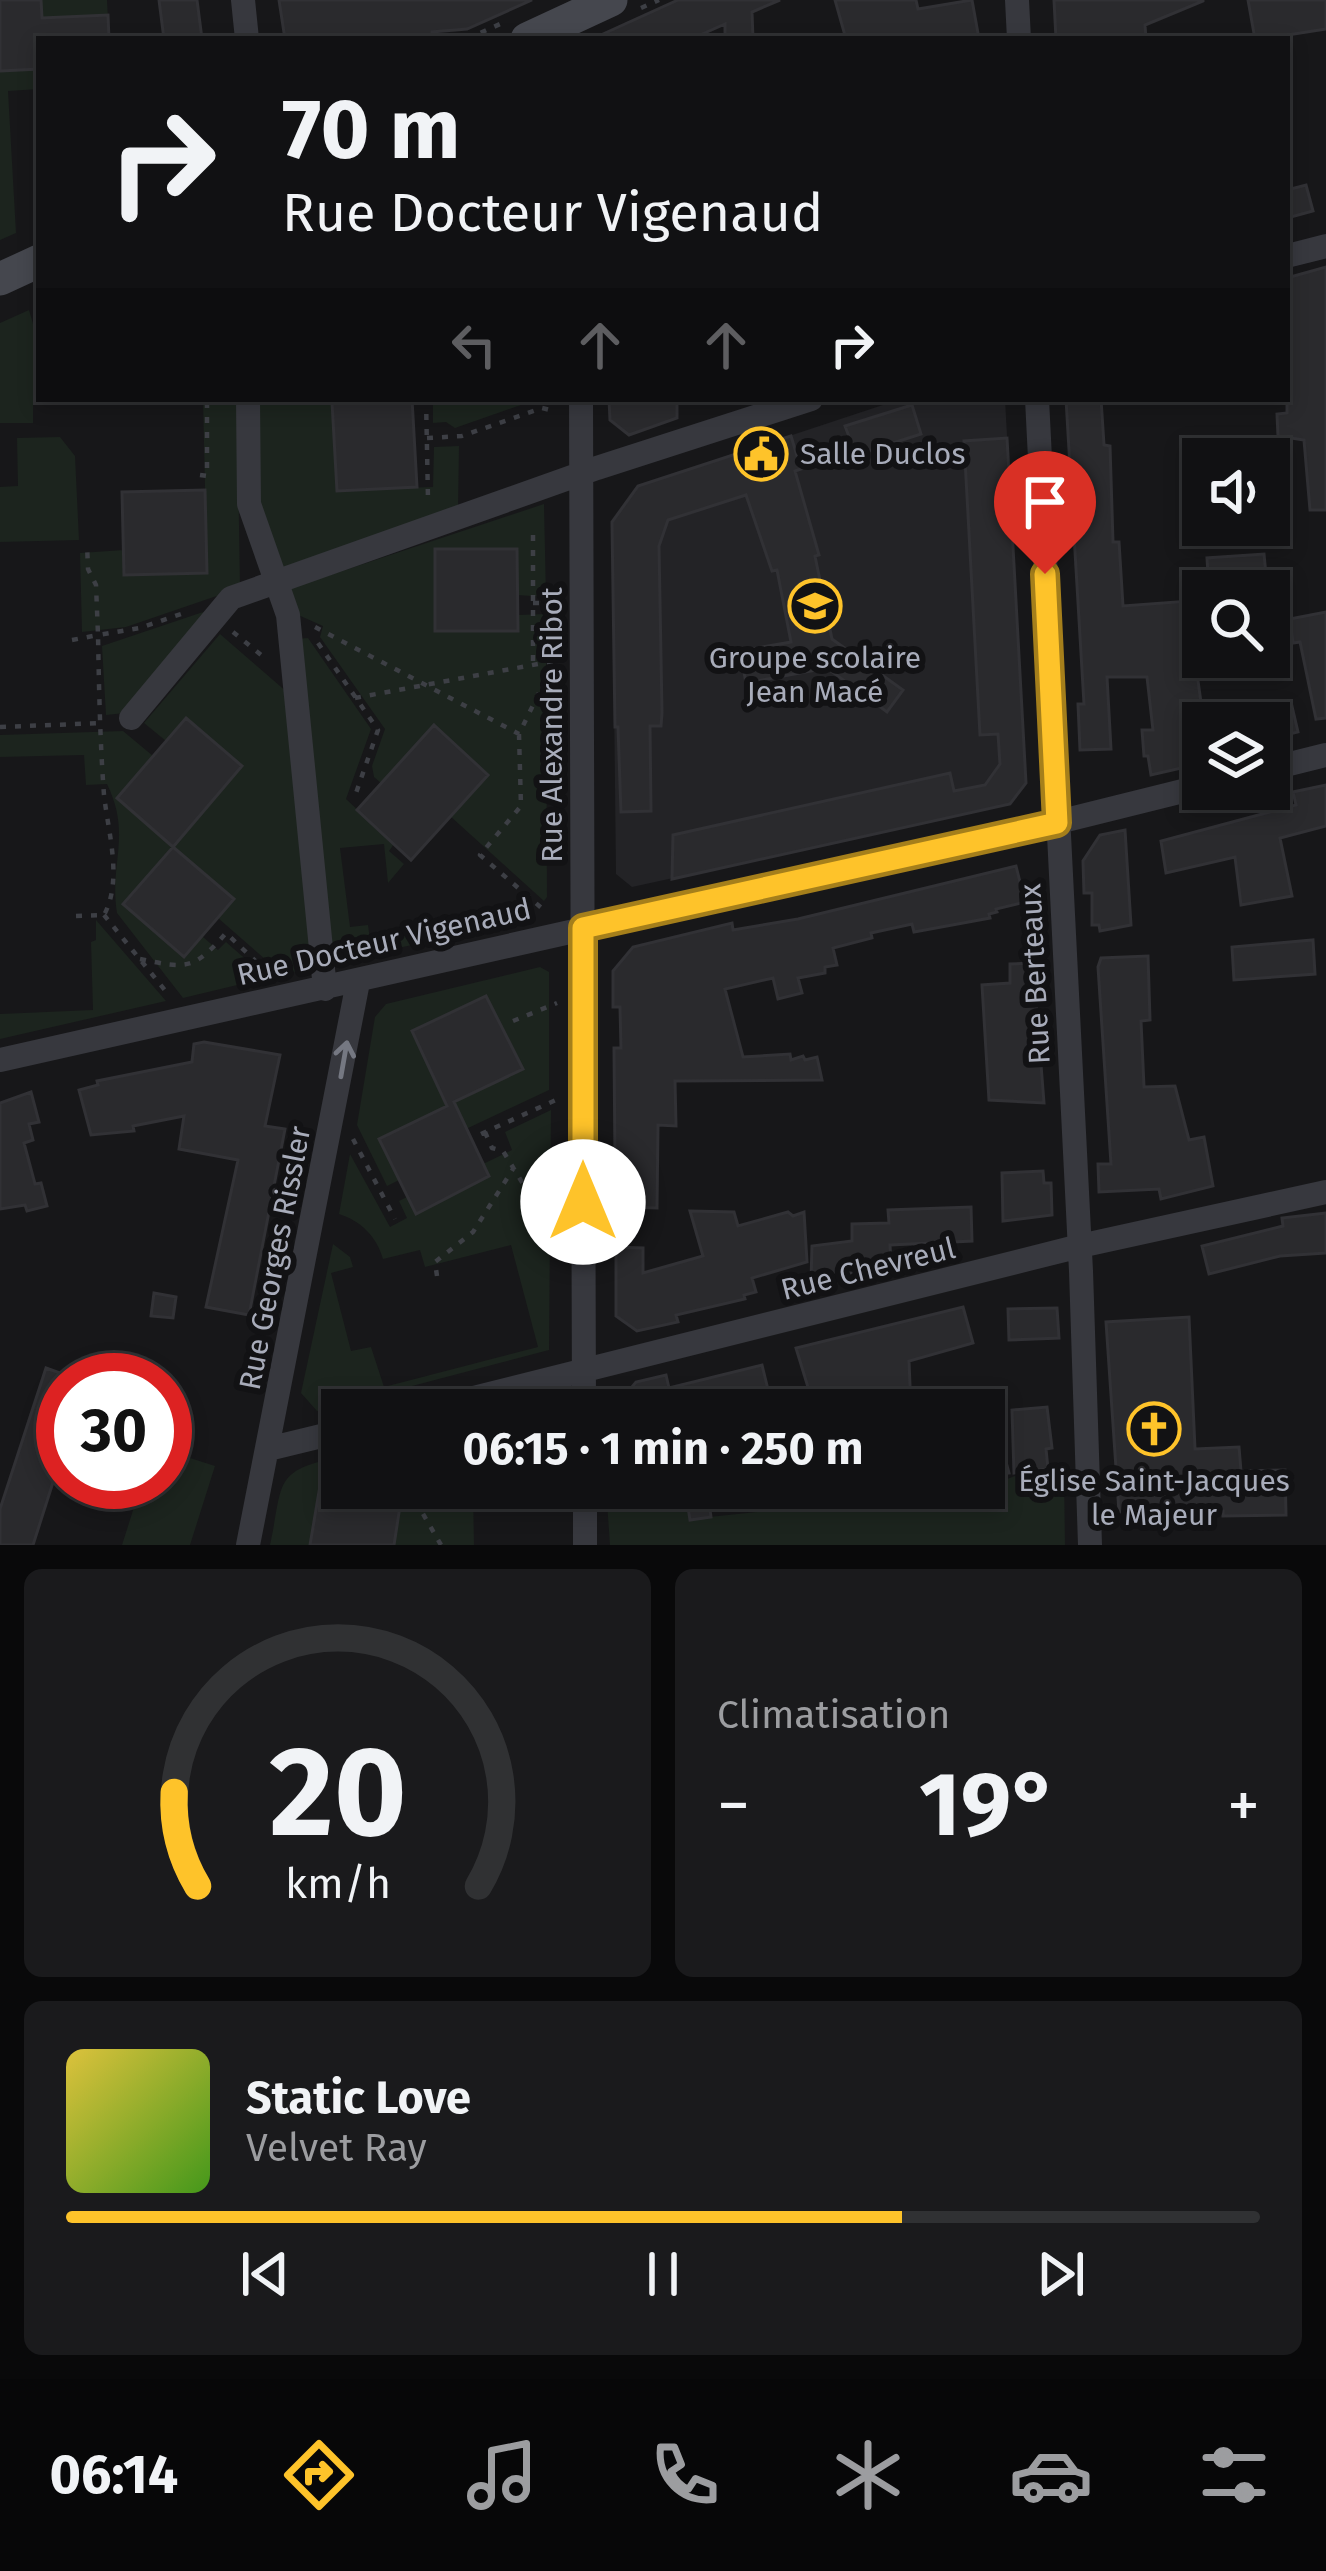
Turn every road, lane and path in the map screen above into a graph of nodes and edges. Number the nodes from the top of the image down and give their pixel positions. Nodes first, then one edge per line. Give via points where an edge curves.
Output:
1 (242, 0) edge
2 (1017, 0) edge
3 (589, 13) edge
4 (248, 36) edge
5 (534, 36) edge
6 (1019, 36) edge
7 (1326, 246) edge
8 (1290, 255) edge
9 (36, 262) edge
10 (0, 279) edge
11 (205, 402) edge
12 (248, 402) edge
13 (426, 402) edge
14 (802, 402) edge
15 (1036, 402) edge
16 (581, 408) edge
17 (427, 438) junction
18 (200, 475) dead end
19 (580, 475) junction
20 (429, 529) junction
21 (532, 536) dead end
22 (87, 544) dead end
23 (279, 582) junction
24 (288, 615) junction
25 (214, 617) junction
26 (312, 626) junction
27 (72, 640) dead end
28 (582, 652) junction
29 (554, 661) junction
30 (533, 664) junction
31 (294, 682) junction
32 (428, 683) junction
33 (355, 698) junction
34 (131, 718) joint
35 (0, 727) edge
36 (519, 734) junction
37 (1326, 754) edge
38 (1290, 763) edge
39 (1182, 791) edge
40 (359, 797) dead end
41 (1057, 823) junction
42 (104, 915) dead end
43 (583, 928) junction
44 (550, 936) junction
45 (140, 959) junction
46 (358, 982) junction
47 (325, 989) junction
48 (584, 992) junction
49 (291, 995) junction
50 (188, 1017) junction
51 (513, 1021) dead end
52 (0, 1060) edge
53 (584, 1087) junction
54 (330, 1135) junction
55 (513, 1169) junction
56 (1326, 1192) edge
57 (395, 1219) dead end
58 (583, 1240) junction
59 (1079, 1246) junction
60 (437, 1276) dead end
61 (583, 1373) junction
62 (515, 1389) edge
63 (583, 1389) edge
64 (321, 1436) edge
65 (268, 1449) junction
66 (420, 1509) edge
67 (585, 1509) edge
68 (248, 1545) edge
69 (441, 1545) edge
70 (585, 1545) edge
71 (1090, 1545) edge

1 - 4 street
2 - 6 street
3 - 5 street
7 - 8 street
9 - 10 street
11 - 18 path via 207,476
12 - 23 street via 249,504
13 - 17 path
14 - 19 street
15 - 41 street, Rue Berteaux
16 - 17 path via 542,408 462,436
16 - 19 street, Rue Alexandre Ribot
17 - 20 path
19 - 20 street
19 - 28 street, Rue Alexandre Ribot
20 - 23 street
21 - 30 path
22 - 27 path via 98,635
23 - 24 street
23 - 25 street via 231,598
24 - 26 path
24 - 31 street
25 - 31 path
25 - 34 street
26 - 32 path
26 - 33 path
28 - 29 path
28 - 43 street, Rue Alexandre Ribot
29 - 30 path
29 - 36 path
30 - 32 path
31 - 47 street
32 - 33 path
32 - 36 path
33 - 40 path via 379,730
34 - 35 path
36 - 44 path via 521,806 480,856 546,911
37 - 38 street
39 - 41 street, Rue Docteur Vigenaud
41 - 43 street, Rue Docteur Vigenaud
41 - 59 street, Rue Berteaux
42 - 45 path
43 - 44 street, Rue Docteur Vigenaud
43 - 48 street, Rue Alexandre Ribot
44 - 46 street, Rue Docteur Vigenaud
45 - 49 path via 191,966 226,933
45 - 50 path
46 - 47 street, Rue Docteur Vigenaud
54 -> 46 street, Rue Georges Rissler
47 - 49 street, Rue Docteur Vigenaud
48 - 51 path
48 - 53 street, Rue Alexandre Ribot
49 - 50 street, Rue Docteur Vigenaud
50 - 52 street, Rue Docteur Vigenaud
53 - 55 path via 483,1133
53 - 58 street, Rue Alexandre Ribot
54 - 57 path via 353,1138
54 - 65 street, Rue Georges Rissler
55 - 58 path via 555,1238
55 - 60 path via 472,1232 440,1255
56 - 59 street, Rue Chevreul
58 - 61 street, Rue Alexandre Ribot
59 - 61 street, Rue Chevreul
59 - 71 street, Rue Berteaux
61 - 62 street, Rue Chevreul
61 - 63 street, Rue Alexandre Ribot
64 - 65 street
65 - 68 street, Rue Georges Rissler
66 - 69 path
67 - 70 street

